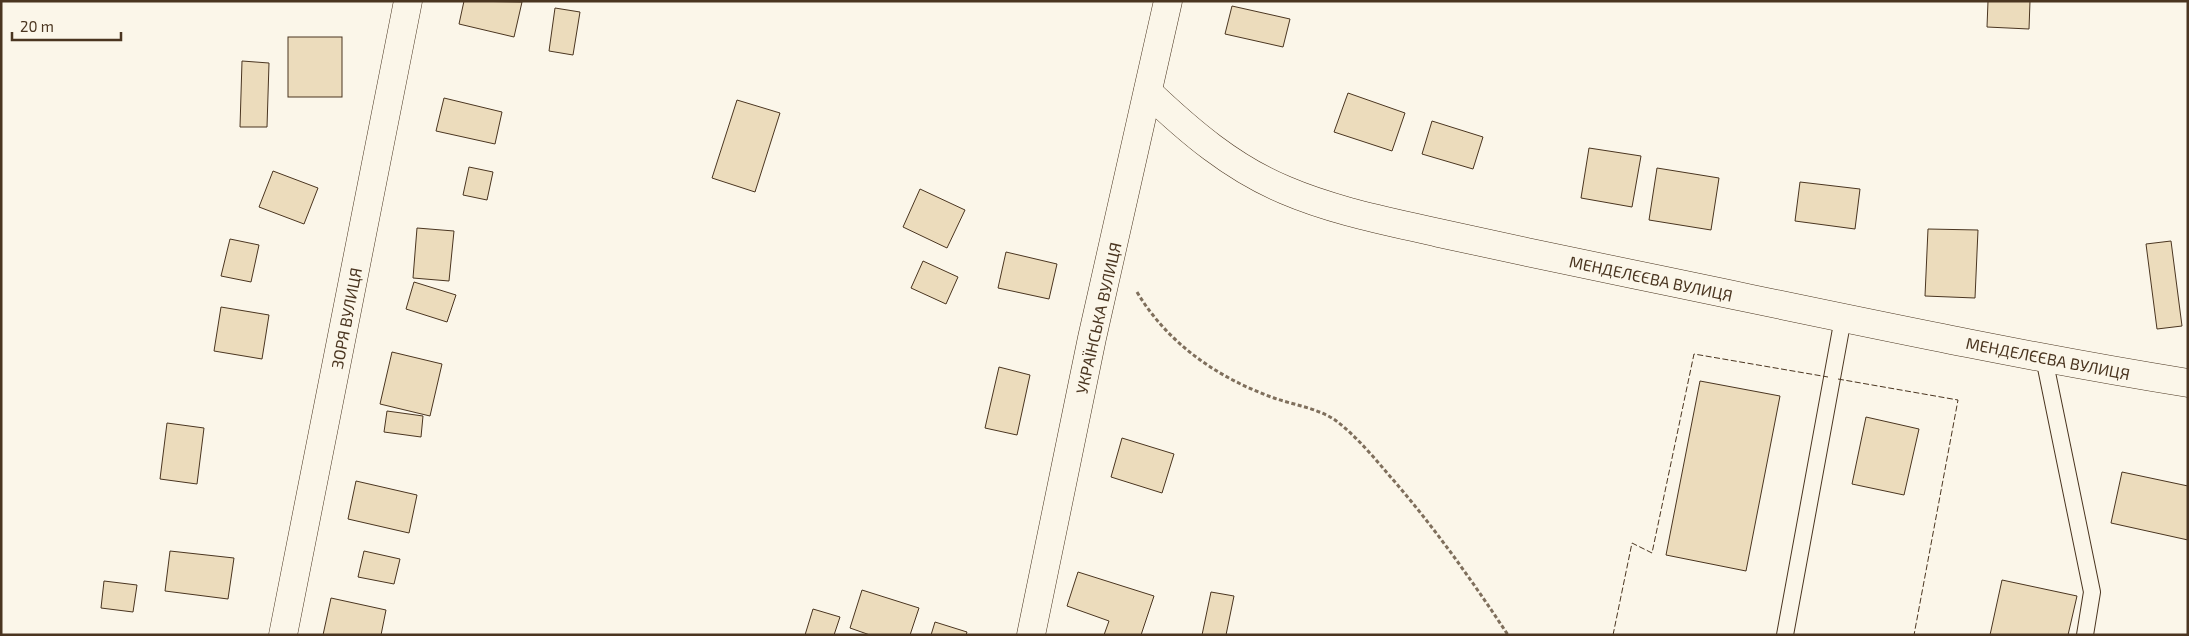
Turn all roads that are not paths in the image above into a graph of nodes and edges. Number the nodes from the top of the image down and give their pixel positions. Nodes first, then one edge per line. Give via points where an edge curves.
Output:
1 (408, 1) edge
2 (1168, 1) edge
3 (1148, 92) junction
4 (1843, 318) junction
5 (2044, 358) junction
6 (2188, 383) edge
7 (283, 635) edge
8 (1031, 635) edge
9 (1784, 635) edge
10 (2085, 635) edge

1 - 7 street, ЗОРЯ ВУЛИЦЯ
2 - 3 street, УКРАЇНСЬКА ВУЛИЦЯ
3 - 4 street, МЕНДЕЛЄЄВА ВУЛИЦЯ via 1199,139 1241,168 1284,190 1331,207 1524,252
3 - 8 street, УКРАЇНСЬКА ВУЛИЦЯ
4 - 5 street, МЕНДЕЛЄЄВА ВУЛИЦЯ
4 - 9 lane
5 - 6 street, МЕНДЕЛЄЄВА ВУЛИЦЯ
5 - 10 lane via 2092,592

